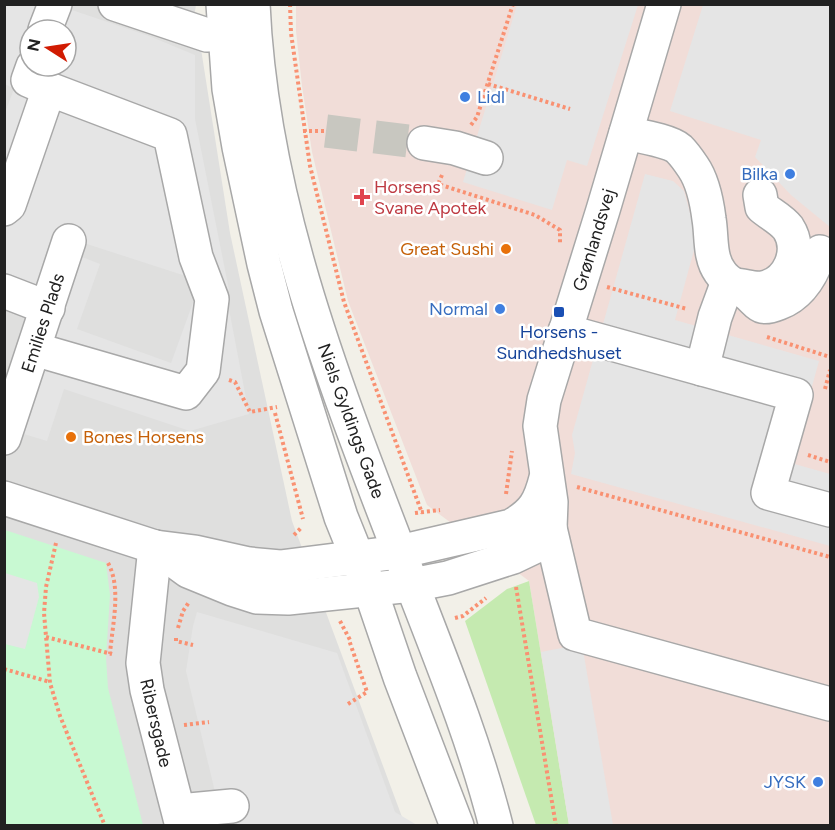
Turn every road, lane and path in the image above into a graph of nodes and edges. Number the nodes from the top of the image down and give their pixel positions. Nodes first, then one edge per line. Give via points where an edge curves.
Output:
1 (116, 4) edge
2 (290, 4) edge
3 (664, 4) edge
4 (181, 16) edge
5 (239, 19) edge
6 (41, 78) edge
7 (43, 78) edge
8 (488, 84) dead end
9 (570, 109) dead end
10 (304, 130) junction
11 (326, 131) tunnel mouth
12 (626, 133) junction
13 (424, 143) tunnel mouth
14 (486, 158) dead end
15 (760, 195) dead end
16 (4, 209) edge
17 (69, 241) dead end
18 (820, 252) dead end
19 (4, 291) edge
20 (48, 308) junction
21 (565, 331) junction
22 (34, 349) junction
23 (702, 369) junction
24 (204, 371) junction
25 (289, 405) junction
26 (4, 438) edge
27 (561, 482) junction
28 (4, 498) edge
29 (831, 510) edge
30 (303, 519) dead end
31 (540, 520) junction
32 (61, 535) junction
33 (435, 545) junction
34 (155, 547) junction
35 (379, 554) junction
36 (831, 556) edge
37 (104, 559) dead end
38 (388, 587) junction
39 (518, 592) dead end
40 (46, 637) junction
41 (349, 640) dead end
42 (110, 654) junction
43 (143, 663) junction
44 (4, 669) edge
45 (50, 683) junction
46 (348, 704) dead end
47 (831, 704) edge
48 (232, 806) dead end
49 (181, 818) edge
50 (495, 819) edge
51 (105, 825) edge
52 (458, 825) edge
53 (556, 825) edge

1 - 4 street
2 - 10 path
3 - 12 street, Grønlandsvej
4 - 5 street via 207,35
5 - 25 street, Niels Gyldings Gade via 230,89 261,252 282,331
5 - 35 street, Niels Gyldings Gade via 258,80 294,252
6 - 16 street via 9,205
7 - 24 street via 170,135 196,257 212,299
8 - 9 path
10 - 11 path
10 - 33 path via 344,302
12 - 18 street via 677,147 695,169 709,217 714,261 720,273 756,304 763,308 771,306 799,291
12 - 21 street, Grønlandsvej
13 - 14 street
15 - 23 street via 762,207 788,229 794,246 792,264 786,275 765,288 733,284 726,287
17 - 20 street, Emilies Plads
19 - 20 street
20 - 22 street, Emilies Plads
21 - 23 street
21 - 27 street, Grønlandsvej via 540,426
22 - 24 street via 186,393
22 - 26 street, Emilies Plads
23 - 29 street via 796,395 768,493
24 - 25 path via 235,382 250,412
25 - 30 path
25 - 35 street, Niels Gyldings Gade via 334,495
27 - 31 street, Grønlandsvej
27 - 36 path
28 - 32 street
31 - 33 street
31 - 38 street via 534,547 513,557 448,578
31 - 47 street, Grønlandsvej via 575,634
32 - 34 street
32 - 40 path via 46,587
33 - 35 street
34 - 35 street via 280,567
34 - 38 street via 188,571 257,597 288,598
34 - 43 street, Ribersgade
35 - 38 street, Niels Gyldings Gade
35 - 38 street
37 - 42 path via 111,570 115,595
38 - 50 street, Niels Gyldings Gade via 437,649
38 - 52 street, Niels Gyldings Gade via 400,677
39 - 53 path
40 - 42 path
40 - 45 path
41 - 46 path via 367,692
42 - 43 path
43 - 49 street, Ribersgade
44 - 45 path
45 - 51 path
48 - 49 street

